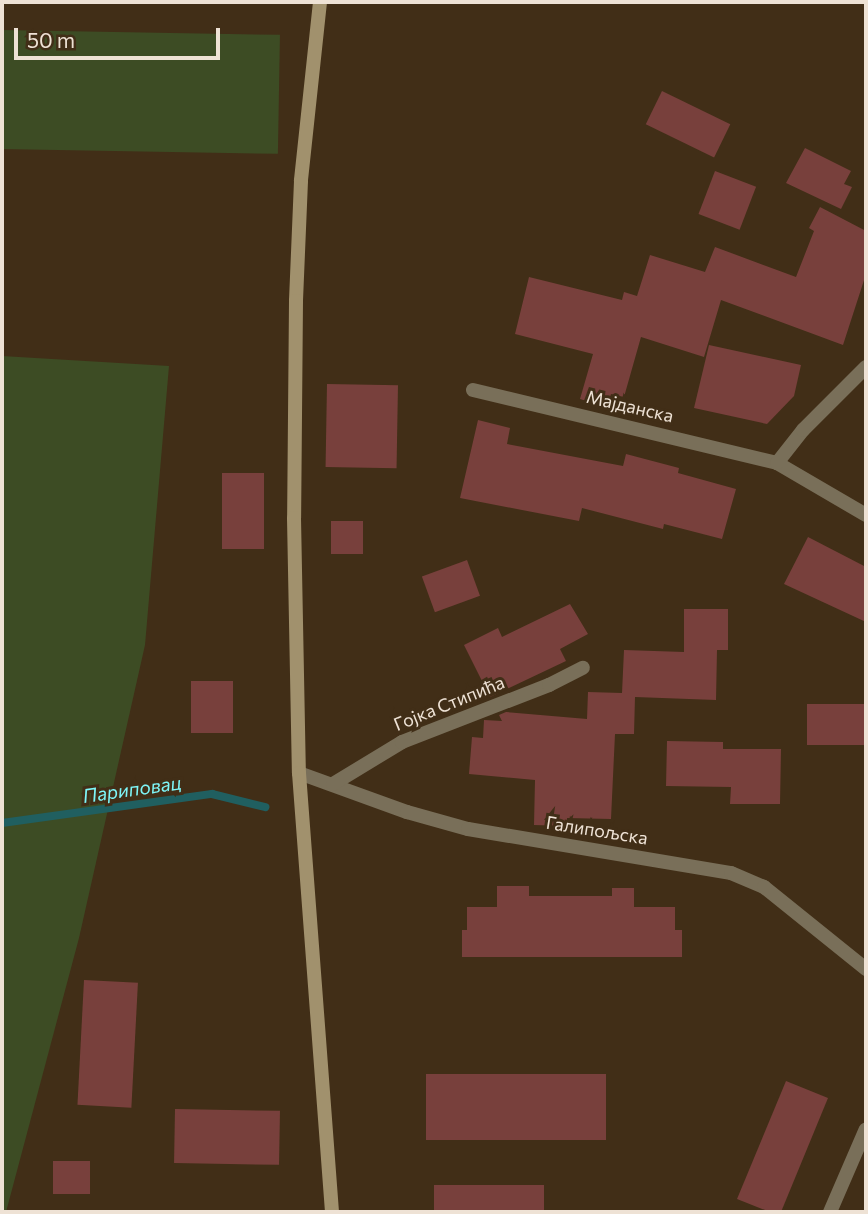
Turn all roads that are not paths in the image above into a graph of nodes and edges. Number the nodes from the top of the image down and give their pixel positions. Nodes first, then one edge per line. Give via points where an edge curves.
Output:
1 (320, 2) edge
2 (866, 367) edge
3 (473, 390) dead end
4 (777, 463) junction
5 (866, 515) edge
6 (583, 668) dead end
7 (299, 773) junction
8 (333, 784) junction
9 (866, 969) edge
10 (866, 1129) edge
11 (332, 1212) edge
12 (830, 1212) edge

1 - 7 main road via 301,181 296,301
2 - 4 street
3 - 4 street, Мајданска
4 - 5 street, Мајданска
6 - 8 street, Гојка Стипића via 402,742
7 - 8 street, Галипољска
7 - 11 main road
8 - 9 street, Галипољска via 468,829 731,873 773,894
10 - 12 street

